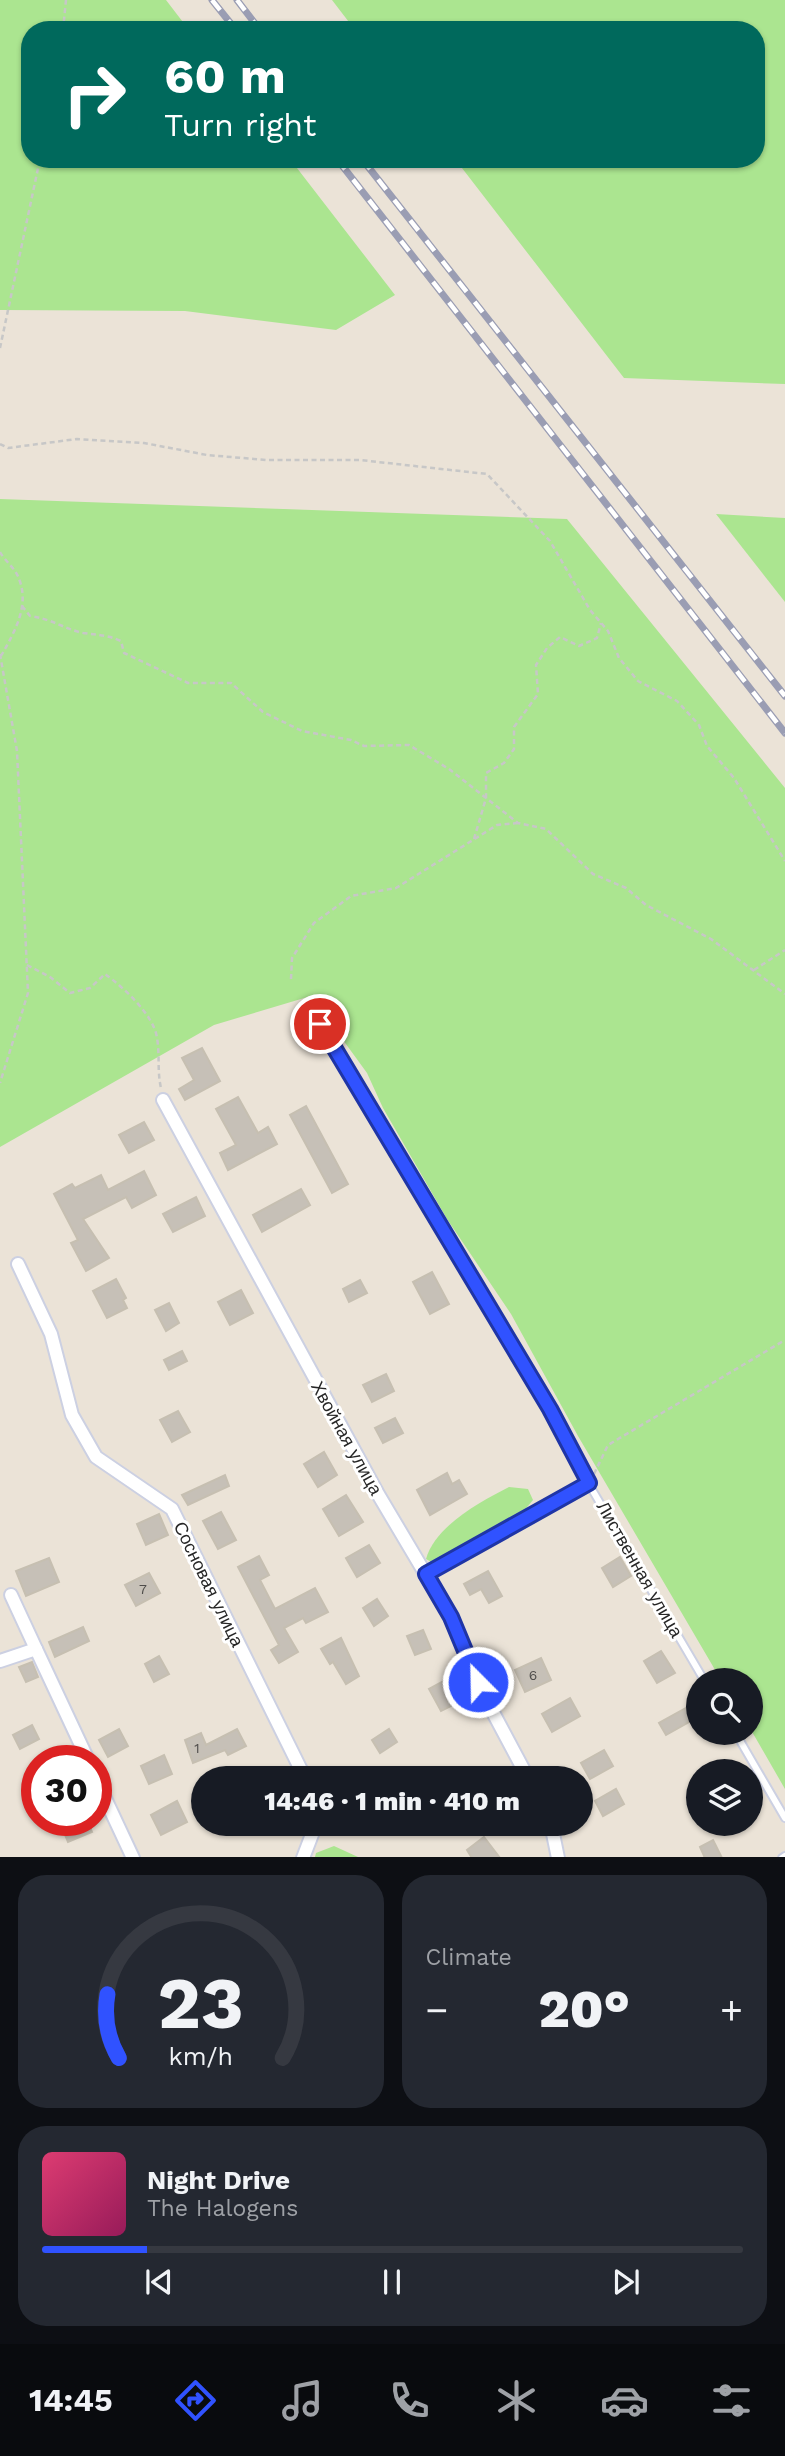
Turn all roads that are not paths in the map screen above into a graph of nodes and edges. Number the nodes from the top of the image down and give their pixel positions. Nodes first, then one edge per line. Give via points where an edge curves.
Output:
1 (320, 1024) dead end
2 (163, 1100) road end
3 (18, 1264) dead end
4 (589, 1483) junction
5 (426, 1574) junction
6 (11, 1595) dead end
7 (36, 1649) junction
8 (0, 1661) edge
9 (697, 1668) edge
10 (81, 1745) edge
11 (742, 1745) edge
12 (299, 1766) edge
13 (522, 1766) edge
14 (112, 1813) edge
15 (785, 1818) edge
16 (311, 1836) edge
17 (554, 1836) edge
18 (133, 1857) edge
19 (303, 1857) edge
20 (558, 1857) edge

1 - 4 lane, Лиственная улица via 544,1399
2 - 5 street, Хвойная улица
3 - 12 street, Сосновая улица via 51,1334 72,1415 96,1457 172,1509
4 - 5 lane
4 - 9 lane, Лиственная улица
5 - 13 street, Хвойная улица
6 - 7 street
7 - 8 street
7 - 10 street
11 - 15 lane
14 - 18 street
16 - 19 street
17 - 20 street

